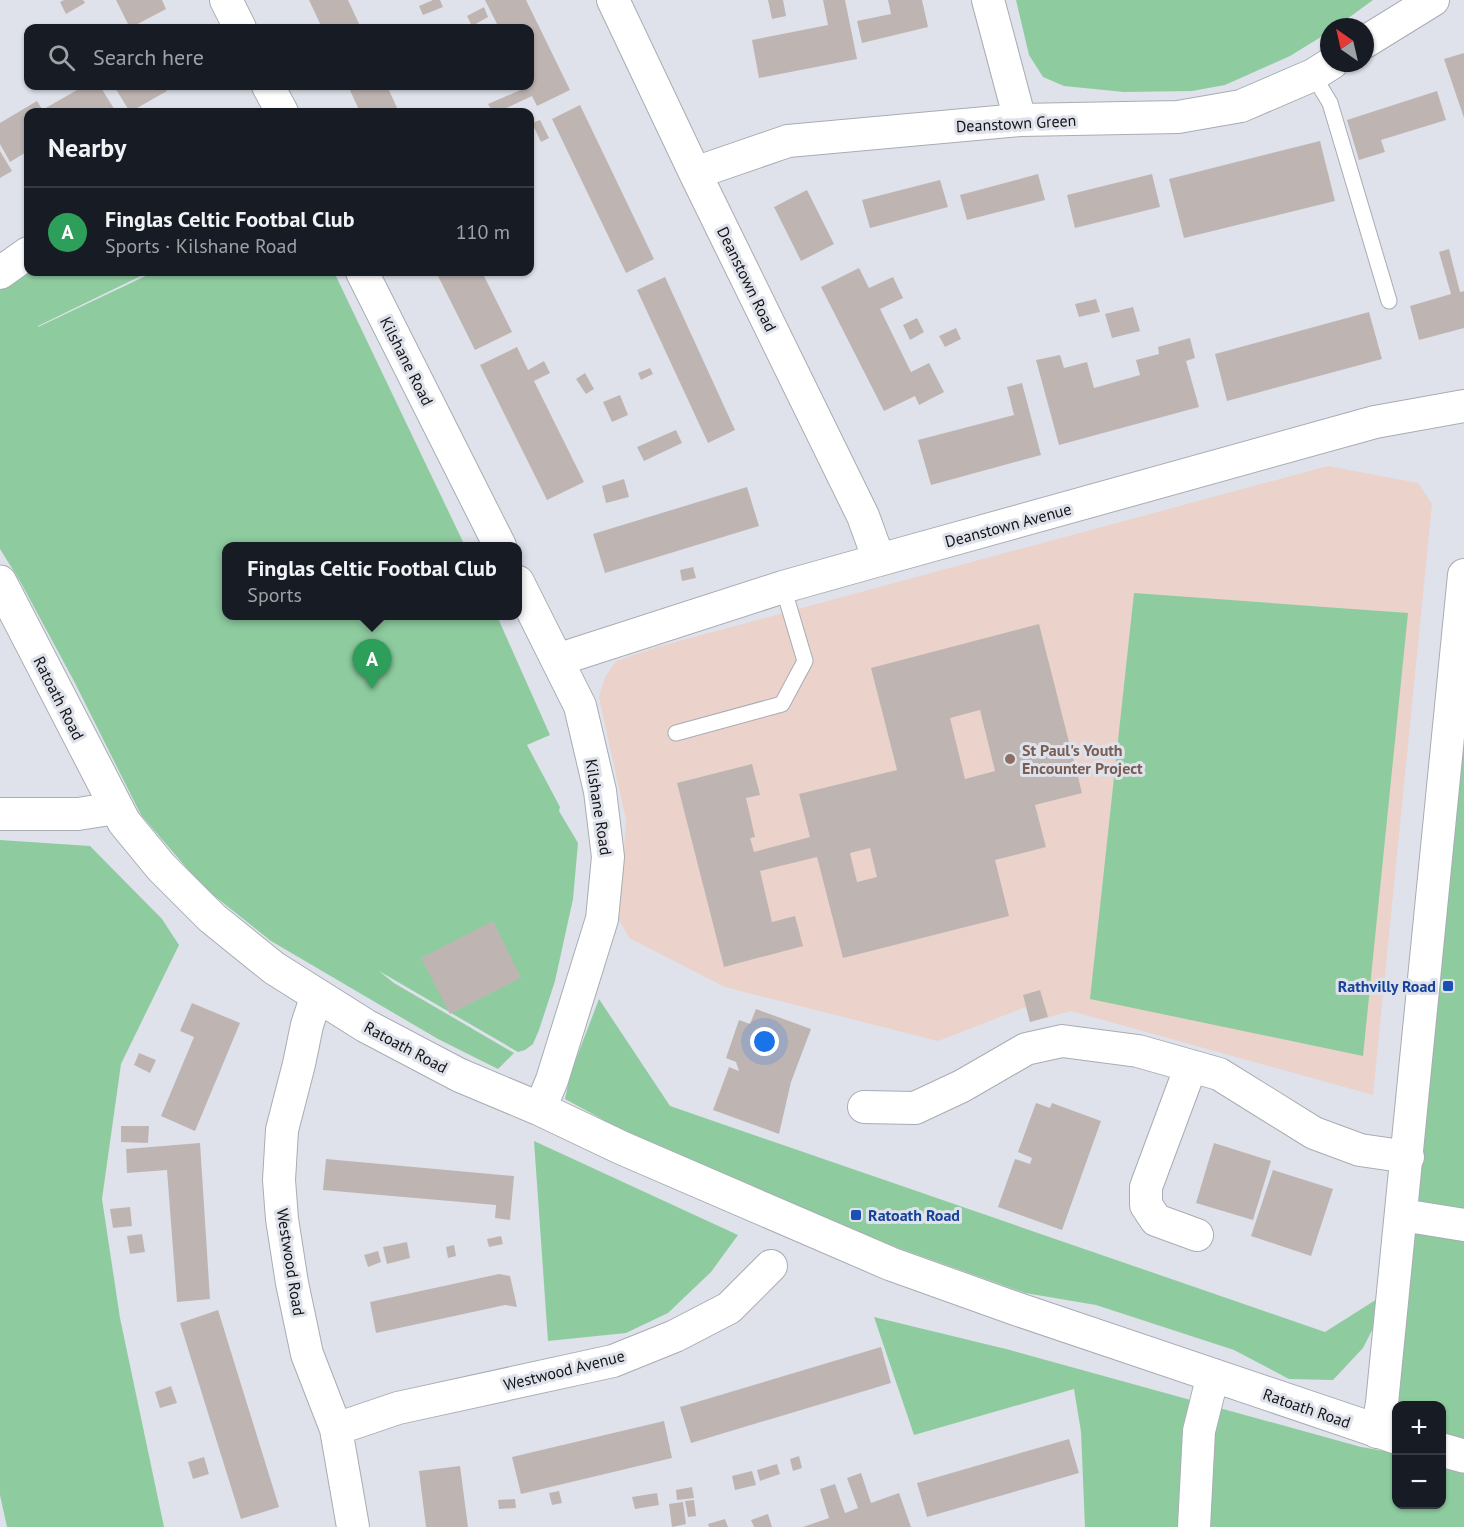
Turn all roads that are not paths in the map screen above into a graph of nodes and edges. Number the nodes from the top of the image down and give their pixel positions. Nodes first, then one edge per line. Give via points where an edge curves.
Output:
1 (226, 0) edge
2 (613, 0) edge
3 (988, 0) edge
4 (1433, 0) edge
5 (238, 24) edge
6 (1374, 36) edge
7 (1320, 70) edge
8 (1323, 72) edge
9 (270, 90) edge
10 (280, 108) edge
11 (1020, 120) junction
12 (695, 173) junction
13 (24, 256) edge
14 (0, 273) edge
15 (364, 276) edge
16 (1389, 301) dead end
17 (1464, 406) edge
18 (498, 542) edge
19 (879, 560) junction
20 (1464, 575) edge
21 (783, 587) junction
22 (522, 590) edge
23 (3, 595) edge
24 (557, 660) junction
25 (676, 733) dead end
26 (116, 808) junction
27 (0, 814) edge
28 (317, 995) junction
29 (1191, 1066) junction
30 (864, 1107) dead end
31 (540, 1109) junction
32 (1408, 1157) junction
33 (1402, 1215) junction
34 (1464, 1225) edge
35 (1197, 1235) dead end
36 (771, 1266) dead end
37 (1214, 1375) junction
38 (336, 1429) junction
39 (1387, 1434) edge
40 (1446, 1451) edge
41 (1464, 1456) edge
42 (353, 1527) edge
43 (1194, 1527) edge

1 - 5 street
2 - 12 street, Deanstown Road
3 - 11 street
4 - 6 street
7 - 11 street, Deanstown Green via 1241,106 1178,117
8 - 16 lane
9 - 10 street
11 - 12 street, Deanstown Green via 788,141
12 - 19 street, Deanstown Road via 863,516
13 - 14 street
15 - 18 street, Kilshane Road
17 - 19 street, Deanstown Avenue via 1375,423
19 - 21 street, Deanstown Avenue
20 - 32 street
21 - 24 street, Deanstown Avenue
21 - 25 lane via 805,661 782,704
22 - 24 street, Kilshane Road
23 - 26 street, Ratoath Road
24 - 31 street, Kilshane Road via 580,706 600,791 608,857 602,920
26 - 27 street via 78,814
26 - 28 street, Ratoath Road via 161,867 212,918 274,968
28 - 31 street, Ratoath Road via 459,1075
28 - 38 street, Westwood Road via 282,1130 279,1180 291,1283 307,1354
29 - 30 street via 1138,1051 1062,1041 1026,1049 962,1086 915,1107
29 - 32 street via 1219,1074 1314,1133 1360,1150
29 - 35 street via 1146,1187 1146,1205 1156,1220
31 - 37 street, Ratoath Road via 891,1264
32 - 33 street
33 - 34 street
33 - 39 street via 1382,1403
36 - 38 street, Westwood Avenue via 729,1308 675,1336 613,1361 398,1408
37 - 39 street, Ratoath Road
37 - 43 street via 1199,1431
38 - 42 street, Westwood Road
40 - 41 street

